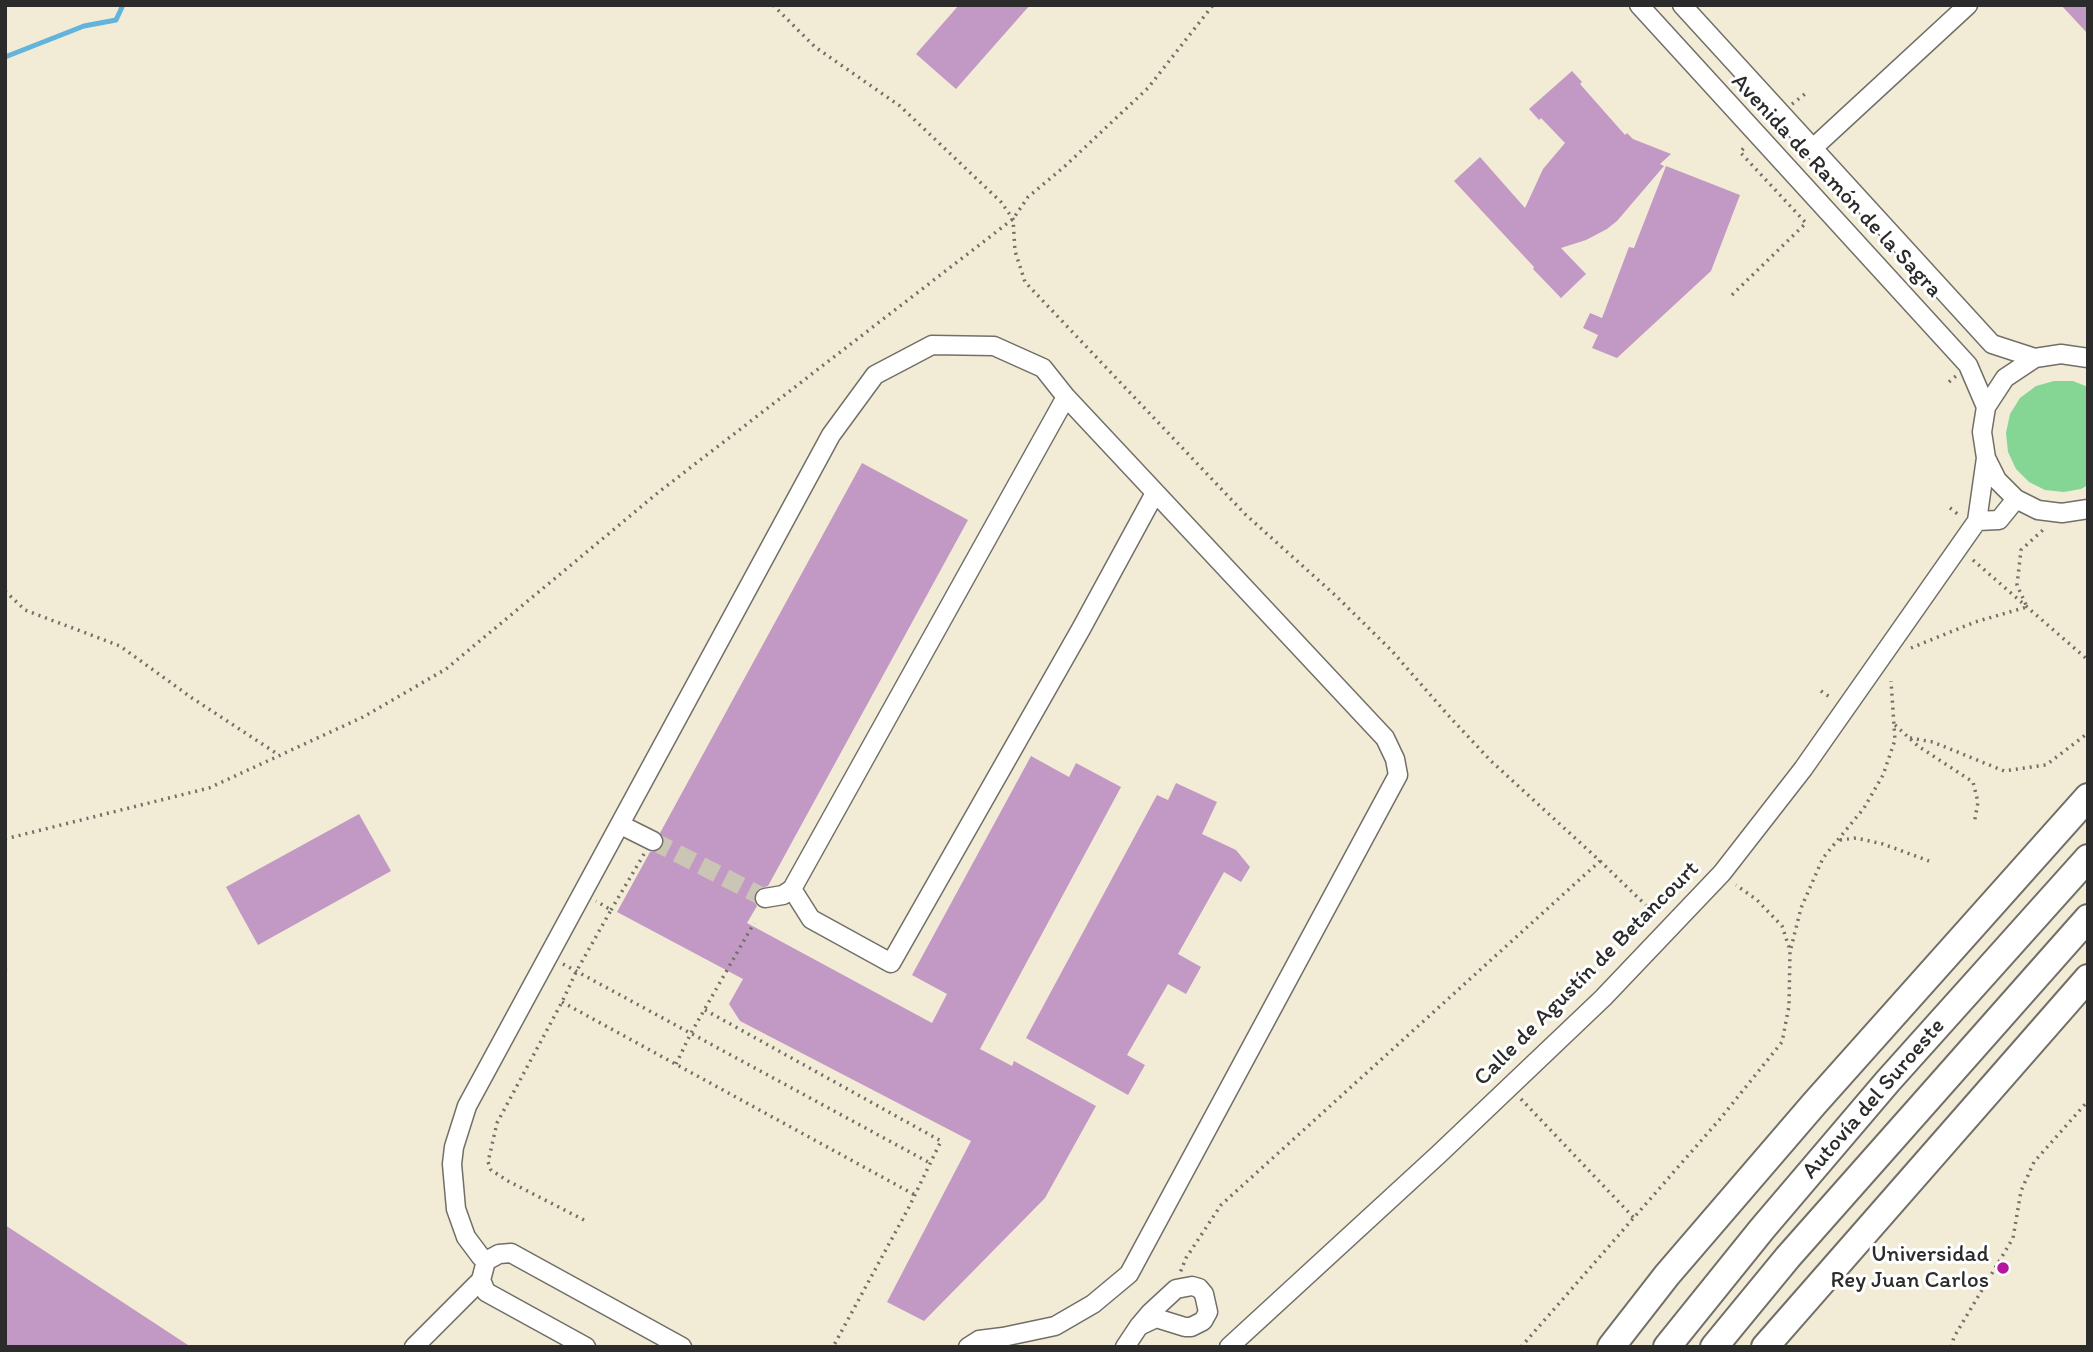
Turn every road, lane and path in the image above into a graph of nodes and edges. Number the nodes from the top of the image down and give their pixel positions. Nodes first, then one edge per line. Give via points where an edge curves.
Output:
1 (773, 5) edge
2 (1213, 5) edge
3 (1639, 5) edge
4 (1682, 5) edge
5 (1968, 5) edge
6 (1804, 94) dead end
7 (1781, 114) junction
8 (1756, 136) junction
9 (1812, 149) junction
10 (1013, 219) junction
11 (1732, 295) dead end
12 (2035, 358) junction
13 (2088, 358) edge
14 (1066, 397) junction
15 (1986, 407) junction
16 (1986, 458) junction
17 (1155, 493) junction
18 (2016, 499) junction
19 (1950, 508) dead end
20 (2088, 509) edge
21 (1959, 515) dead end
22 (1977, 521) junction
23 (2046, 527) dead end
24 (1973, 560) dead end
25 (5, 591) edge
26 (2027, 607) junction
27 (1911, 648) dead end
28 (2088, 660) edge
29 (1891, 681) dead end
30 (1821, 691) dead end
31 (1831, 698) dead end
32 (1895, 725) junction
33 (2088, 733) edge
34 (1910, 738) junction
35 (279, 755) junction
36 (2088, 797) edge
37 (1974, 824) dead end
38 (621, 825) junction
39 (5, 839) edge
40 (653, 841) joint
41 (1838, 841) junction
42 (2088, 858) edge
43 (1600, 861) junction
44 (1929, 861) dead end
45 (1737, 885) dead end
46 (792, 889) junction
47 (591, 898) dead end
48 (765, 898) dead end
49 (611, 910) junction
50 (1656, 914) dead end
51 (2088, 918) edge
52 (754, 923) dead end
53 (1790, 950) junction
54 (556, 960) dead end
55 (576, 972) junction
56 (2088, 978) edge
57 (562, 1002) junction
58 (705, 1010) junction
59 (691, 1033) junction
60 (676, 1064) junction
61 (1510, 1087) junction
62 (2088, 1101) edge
63 (930, 1163) junction
64 (915, 1195) junction
65 (1634, 1218) junction
66 (584, 1220) dead end
67 (486, 1261) junction
68 (481, 1280) junction
69 (1173, 1291) junction
70 (1139, 1326) junction
71 (1126, 1346) edge
72 (414, 1347) edge
73 (586, 1347) edge
74 (682, 1347) edge
75 (833, 1347) edge
76 (968, 1347) edge
77 (1229, 1347) edge
78 (1521, 1347) edge
79 (1611, 1347) edge
80 (1667, 1347) edge
81 (1714, 1347) edge
82 (1765, 1347) edge
83 (1951, 1347) edge

1 - 10 path via 815,47 900,106 1001,202
2 - 10 path via 1148,88 1028,197
3 - 8 street, Avenida de Ramón de la Sagra
4 - 7 street, Avenida de Ramón de la Sagra
5 - 9 street
6 - 7 path
7 - 9 street, Avenida de Ramón de la Sagra
8 - 11 path via 1740,152 1806,223
8 - 15 street, Avenida de Ramón de la Sagra via 1968,365
9 - 12 street, Avenida de Ramón de la Sagra via 1992,344
10 - 35 path via 660,491 446,668 363,717
10 - 43 path via 1015,251 1025,282 1245,514 1392,650 1491,761
12 - 13 street via 2061,354
12 - 15 street via 2005,378
14 - 17 street
14 - 38 street via 1043,368 994,346 932,345 875,375 831,435
14 - 46 street
15 - 16 street via 1982,432
16 - 18 street via 1997,481
16 - 22 street, Calle de Agustín de Betancourt
17 - 46 street via 891,963 811,919
17 - 76 street via 1385,738 1398,775 1129,1274 1093,1304 1055,1326 979,1340
18 - 20 street via 2038,510
18 - 22 street via 1999,520
19 - 21 path
22 - 61 street, Calle de Agustín de Betancourt via 1803,769 1722,873 1603,999
23 - 26 path via 2021,550 2017,585
24 - 26 path
25 - 35 path via 24,610 120,646
26 - 27 path
26 - 28 path
29 - 32 path
30 - 31 path
32 - 34 path
32 - 41 path via 1895,740 1883,775
33 - 34 path via 2046,765 2004,771 1933,742
34 - 37 path via 1973,782 1978,802
35 - 39 path via 209,788
36 - 79 highway via 1814,1104
38 - 40 street
38 - 67 street via 467,1106 454,1147 456,1209 466,1237
40 - 49 path
41 - 44 path via 1856,838
41 - 53 path via 1823,858 1801,908
42 - 80 highway, Autovía del Suroeste via 1888,1081
43 - 50 path
43 - 69 path via 1221,1205 1186,1258
45 - 53 path via 1782,926
46 - 48 street
47 - 49 path
49 - 55 path
51 - 81 highway, Autovía del Suroeste
52 - 58 path
53 - 65 path via 1789,1006 1782,1042
54 - 55 path
55 - 57 path
55 - 59 path
56 - 82 highway
57 - 60 path
57 - 66 path via 497,1123 488,1161 491,1170 508,1181
58 - 59 path
58 - 63 path via 941,1141
59 - 60 path
59 - 63 path
60 - 64 path
61 - 65 path
61 - 77 street, Calle de Agustín de Betancourt
62 - 83 path via 2034,1162 2021,1191 2013,1238
63 - 64 path
64 - 75 path
65 - 78 path
67 - 68 street
67 - 74 street via 511,1253
68 - 72 street
68 - 73 street via 486,1292
69 - 70 street
69 - 70 street via 1199,1288 1208,1312 1203,1321 1185,1326 1156,1318
70 - 71 street

